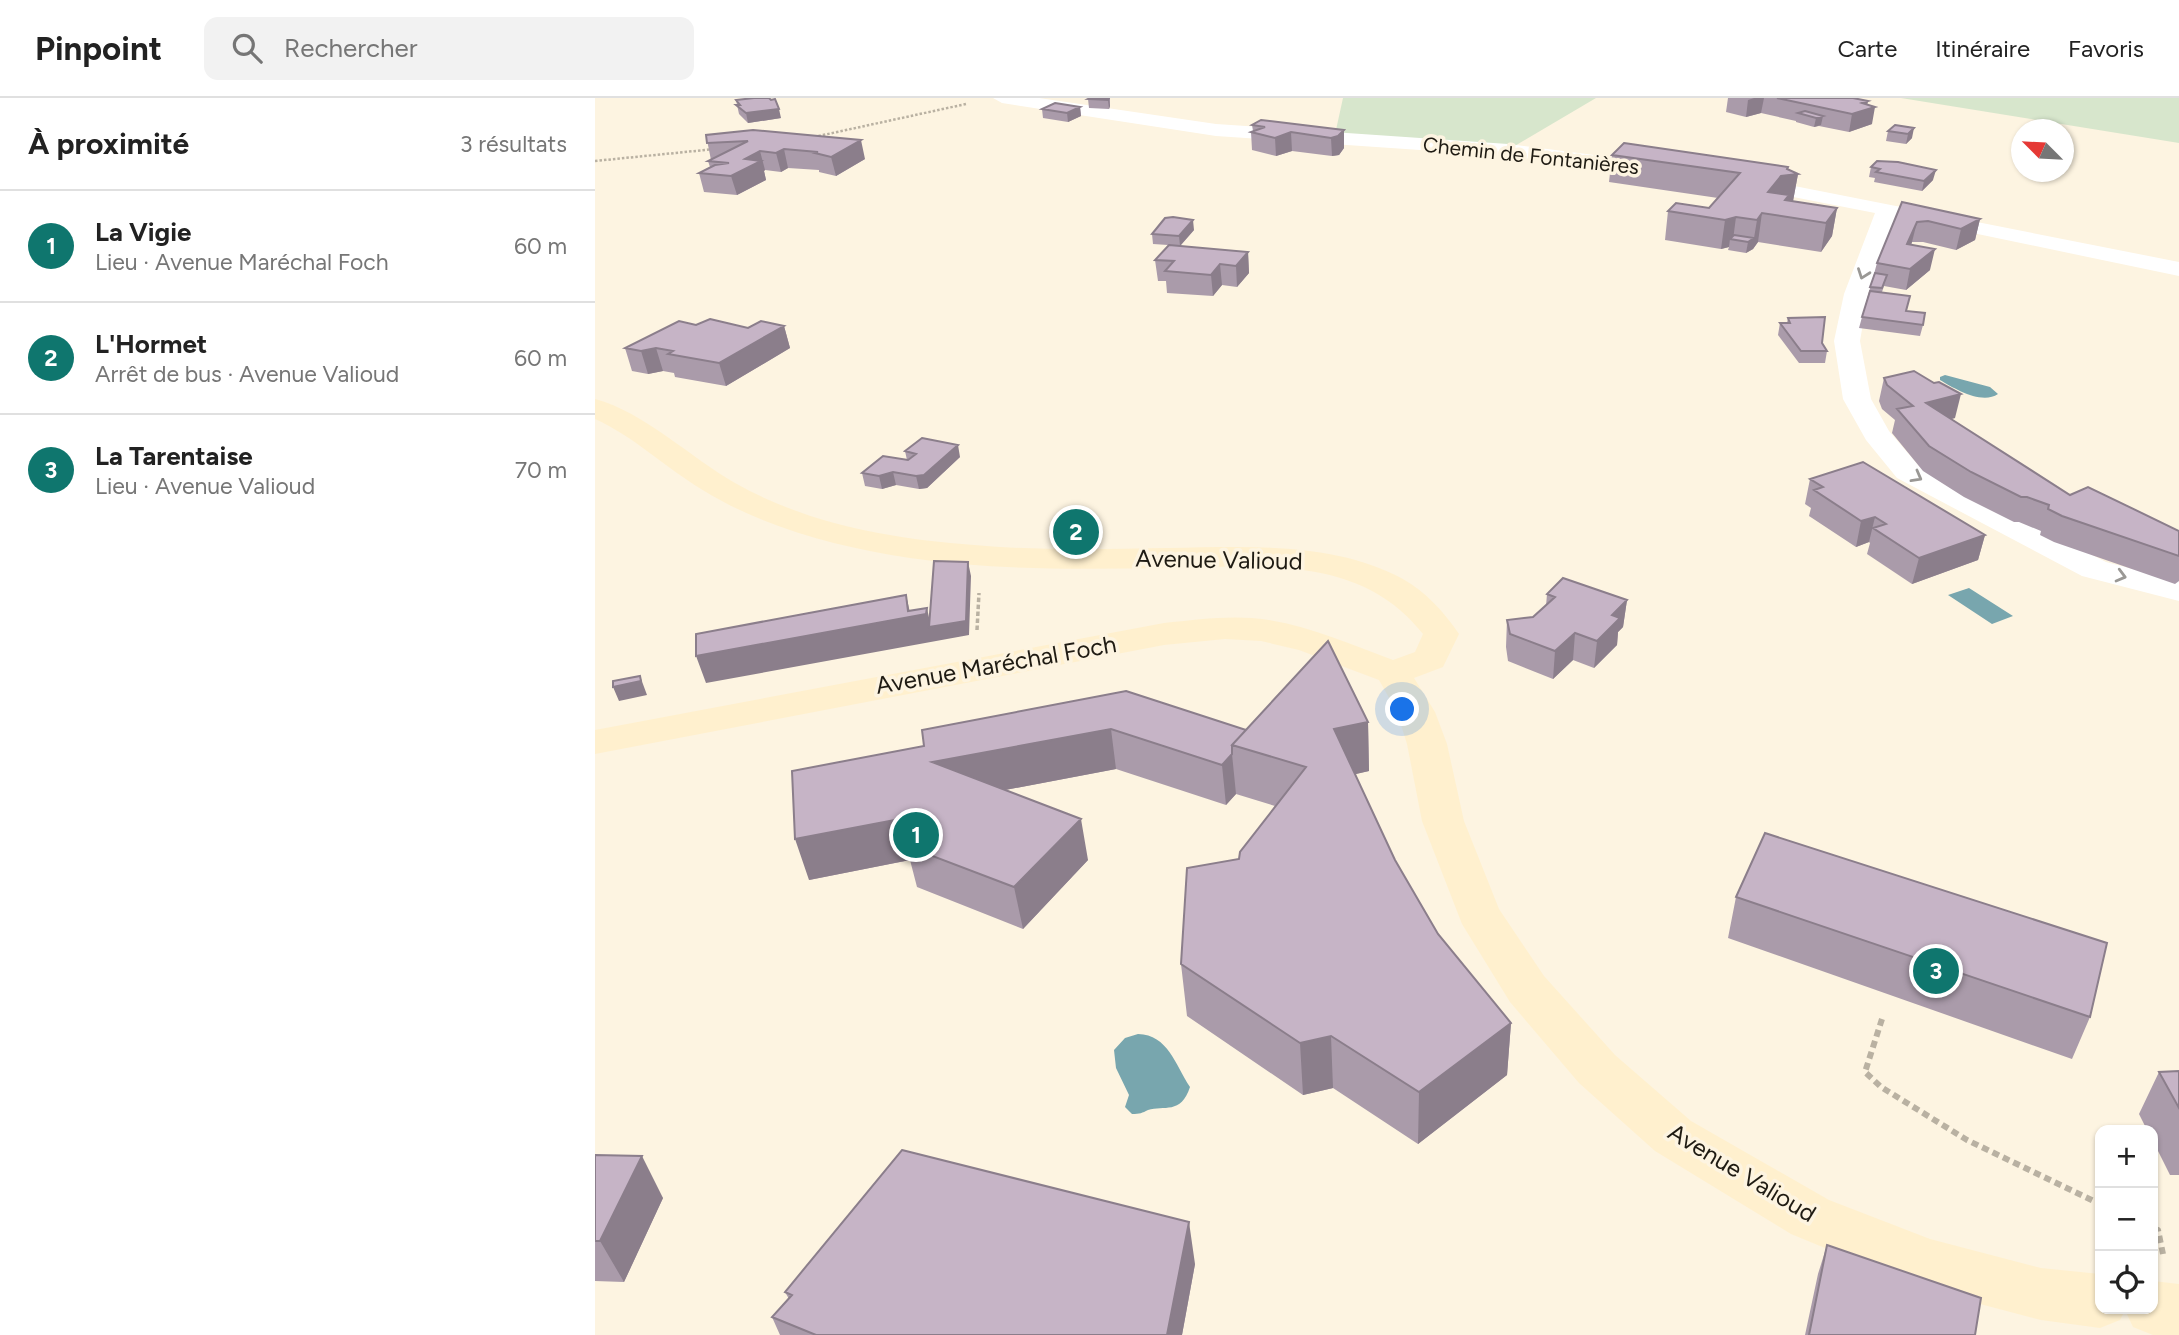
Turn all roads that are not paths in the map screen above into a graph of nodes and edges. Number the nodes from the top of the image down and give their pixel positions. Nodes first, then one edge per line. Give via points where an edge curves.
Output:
1 (1002, 98) edge
2 (1127, 98) edge
3 (1109, 115) junction
4 (1689, 174) edge
5 (1726, 179) edge
6 (1887, 211) junction
7 (2179, 269) edge
8 (595, 408) edge
9 (2179, 591) edge
10 (1393, 673) junction
11 (595, 742) edge
12 (2095, 1300) edge
13 (2158, 1309) edge
14 (2179, 1311) edge

1 - 3 street, Chemin de Fontanières
2 - 3 street via 1123,109
3 - 4 street, Chemin de Fontanières via 1216,130 1508,150
5 - 6 street
6 - 7 street
6 -> 9 street via 1856,294 1847,341 1857,399 1876,434 1908,472 2094,569
8 - 10 main road, Avenue Valioud via 742,499 787,518 908,548 995,557 1309,561 1361,573 1417,602 1441,634 1430,659
10 - 11 main road, Avenue Maréchal Foch via 1288,636 1221,628 1164,634
10 - 12 main road, Avenue Valioud via 1416,712 1443,821 1478,914 1527,989 1597,1069 1673,1136 1810,1217 1927,1264 2041,1294
13 - 14 main road

